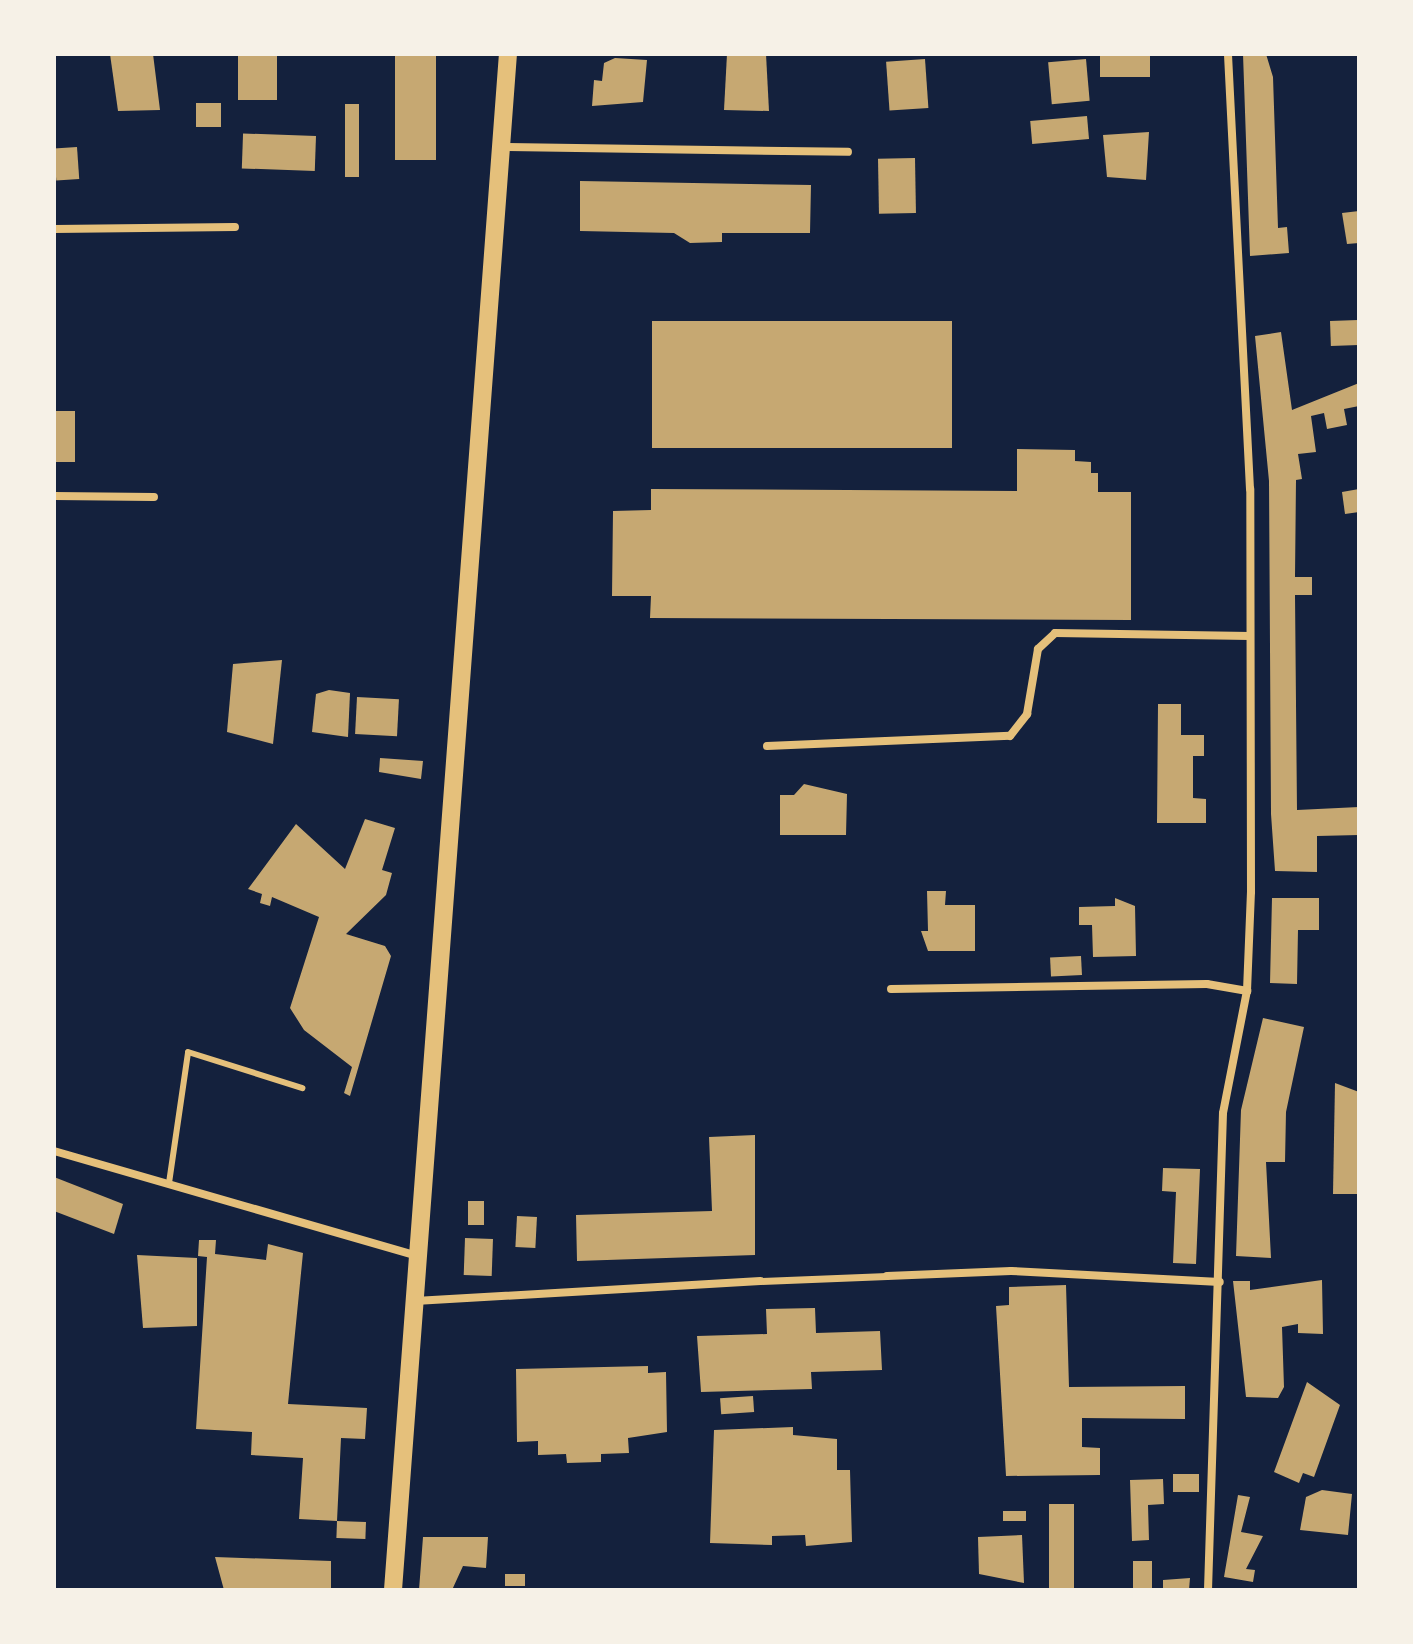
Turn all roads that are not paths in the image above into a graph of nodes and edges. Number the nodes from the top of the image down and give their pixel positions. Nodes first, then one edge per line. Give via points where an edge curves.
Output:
1 (508, 54) edge
2 (1228, 54) edge
3 (501, 147) junction
4 (848, 152) dead end
5 (235, 227) dead end
6 (54, 229) edge
7 (54, 496) edge
8 (154, 497) dead end
9 (1250, 636) junction
10 (767, 746) dead end
11 (891, 989) dead end
12 (1247, 991) junction
13 (302, 1088) dead end
14 (54, 1151) edge
15 (169, 1183) junction
16 (419, 1256) junction
17 (887, 1276) joint
18 (760, 1281) joint
19 (1220, 1282) junction
20 (414, 1301) junction
21 (393, 1590) edge
22 (1208, 1590) edge

1 - 3 main road
2 - 9 street via 1250,489
3 - 4 street
3 - 16 main road
5 - 6 street
7 - 8 street
9 - 10 street via 1055,633 1038,649 1027,714 1010,736
9 - 12 street
11 - 12 street via 1207,984
12 - 19 street via 1223,1113
13 - 15 lane via 188,1052
14 - 15 street
15 - 16 street
16 - 20 main road
17 - 18 street
17 - 19 street via 1011,1271
18 - 20 street
19 - 22 street
20 - 21 main road

